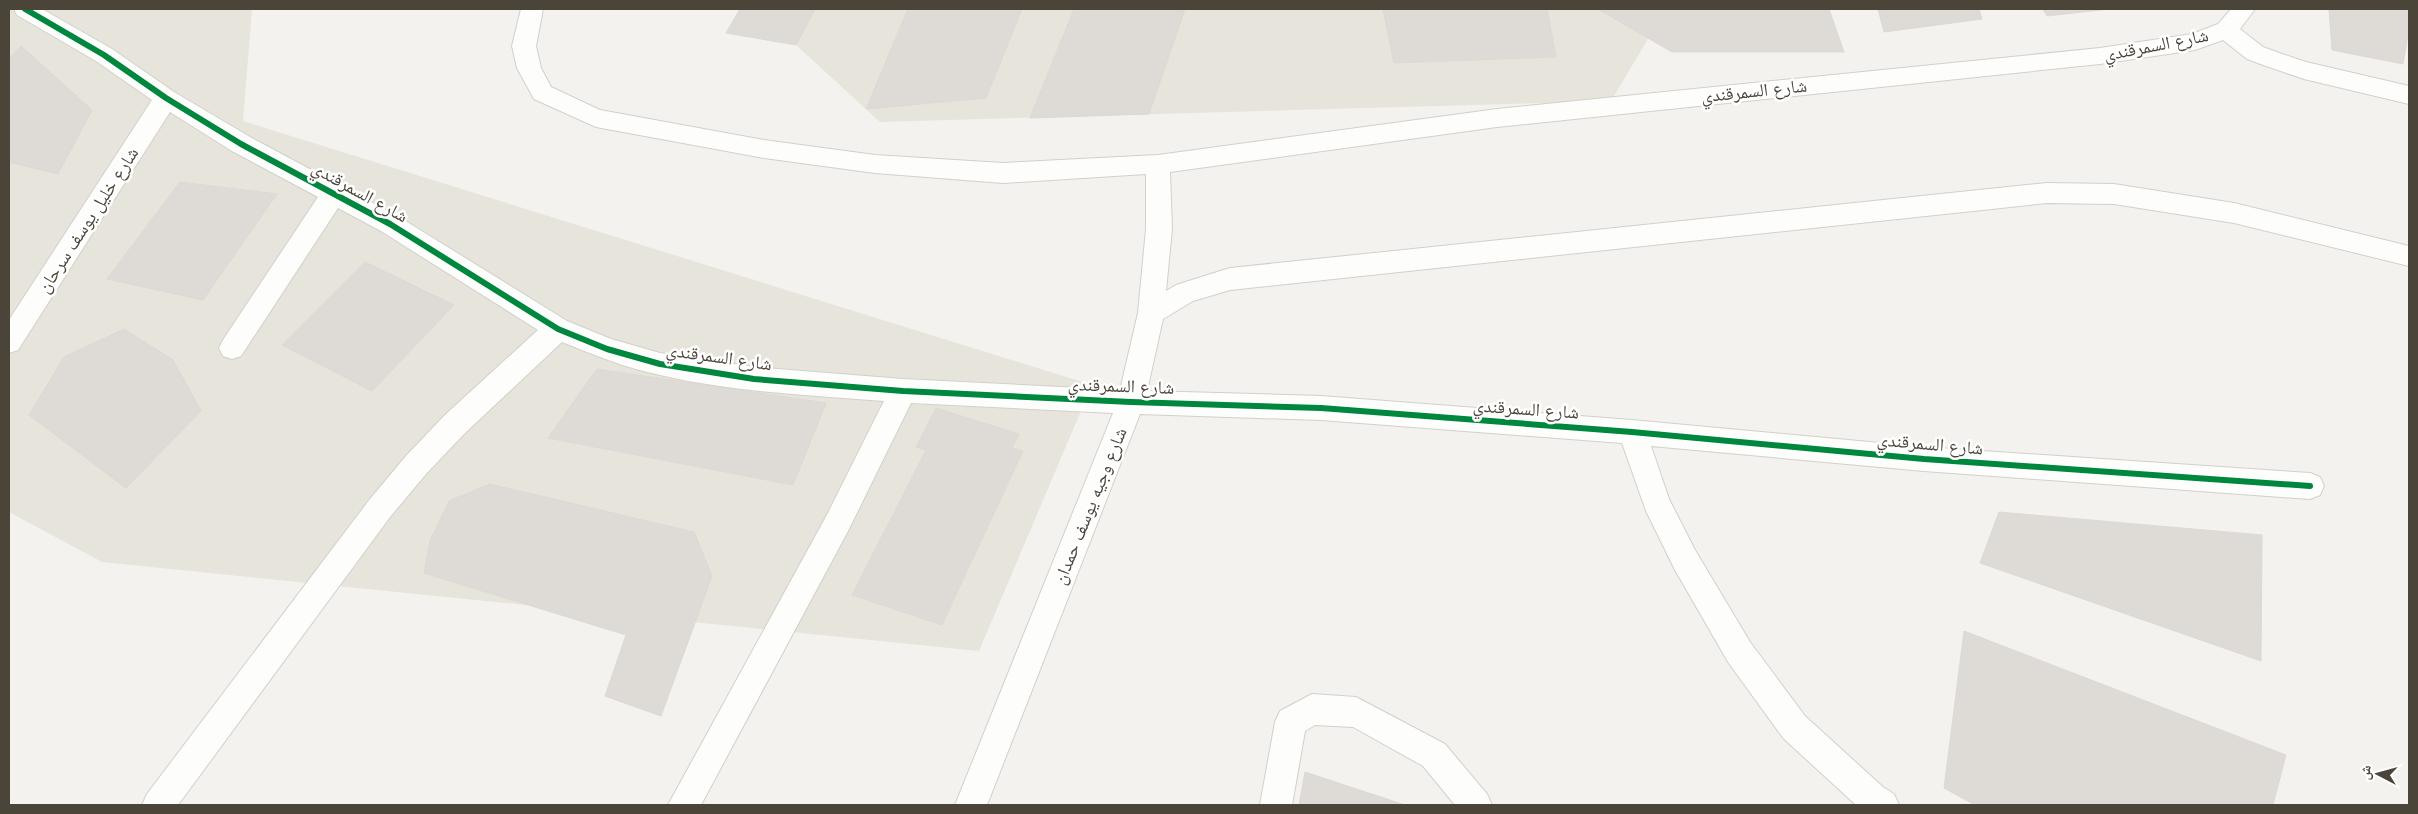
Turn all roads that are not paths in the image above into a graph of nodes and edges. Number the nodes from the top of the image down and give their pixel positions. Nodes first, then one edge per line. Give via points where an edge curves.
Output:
1 (25, 9) edge
2 (532, 9) edge
3 (2244, 9) edge
4 (2226, 30) junction
5 (2409, 95) edge
6 (166, 98) junction
7 (1158, 164) junction
8 (333, 195) junction
9 (2409, 256) edge
10 (1150, 313) junction
11 (558, 330) junction
12 (9, 342) edge
13 (232, 348) dead end
14 (903, 390) junction
15 (1131, 402) junction
16 (1632, 432) junction
17 (2310, 486) dead end
18 (158, 805) edge
19 (684, 805) edge
20 (971, 805) edge
21 (1276, 805) edge
22 (1476, 805) edge
23 (1883, 805) edge

1 - 6 street, شارع السمرقندي via 104,54
2 - 7 street, شارع السمرقندي via 524,46 529,68 542,93 596,118 764,149 875,164 1003,173
3 - 4 street, شارع السمرقندي
4 - 5 street via 2255,53 2274,60
4 - 7 street, شارع السمرقندي via 2195,42 2100,56 1497,118
6 - 8 street, شارع السمرقندي
6 - 12 street, شارع خليل يوسف سرحان
7 - 10 street, شارع وجيه يوسف حمدان via 1159,229
8 - 11 street, شارع السمرقندي via 390,224
8 - 13 street
9 - 10 street via 2225,211 2114,194 2047,193 1230,279 1185,293
10 - 15 street, شارع وجيه يوسف حمدان
11 - 14 street, شارع السمرقندي via 607,349 660,364 754,379
11 - 18 street via 455,424 416,465 380,508
14 - 15 street, شارع السمرقندي
14 - 19 street via 838,522
15 - 16 street, شارع السمرقندي via 1321,408
15 - 20 street, شارع وجيه يوسف حمدان
16 - 17 street, شارع السمرقندي via 1924,459
16 - 23 street via 1660,510 1739,652 1794,726
21 - 22 street via 1292,722 1312,709 1356,712 1434,755

